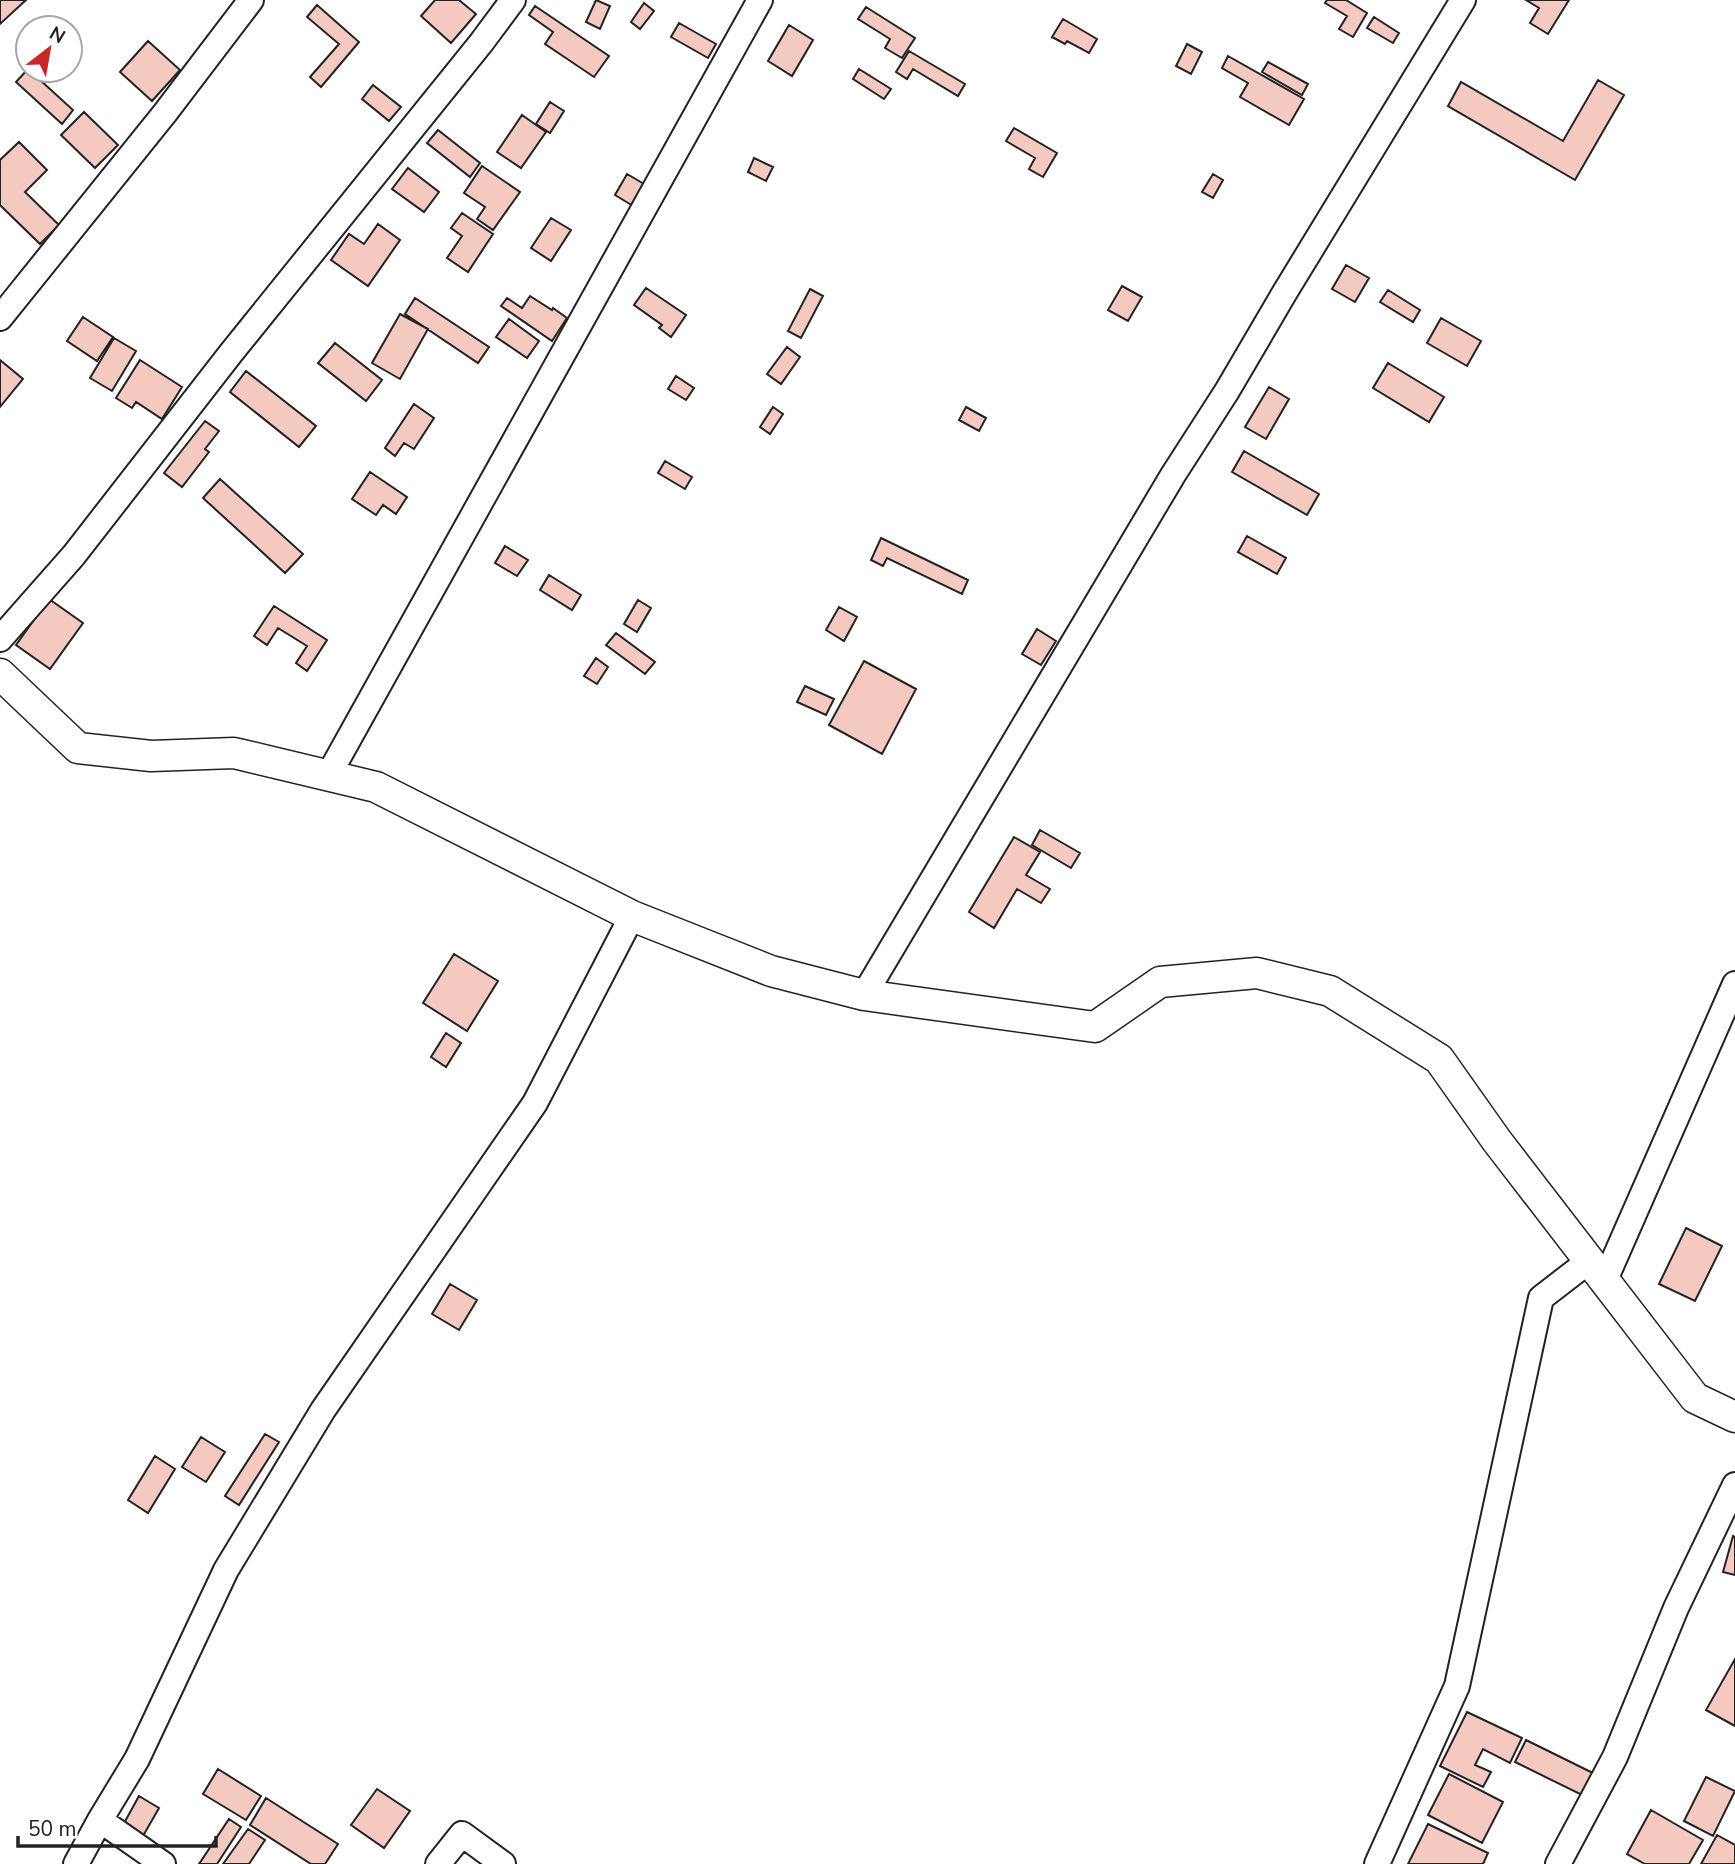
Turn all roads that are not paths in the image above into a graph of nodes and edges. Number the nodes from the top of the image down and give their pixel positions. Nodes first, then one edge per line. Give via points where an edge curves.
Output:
1 (251, 0) edge
2 (513, 0) edge
3 (760, 0) edge
4 (1463, 0) edge
5 (0, 318) edge
6 (0, 639) edge
7 (0, 674) edge
8 (328, 776) junction
9 (632, 915) junction
10 (1735, 984) edge
11 (863, 995) junction
12 (1597, 1270) junction
13 (1735, 1417) edge
14 (1735, 1485) edge
15 (100, 1820) junction
16 (76, 1864) edge
17 (163, 1864) edge
18 (438, 1864) edge
19 (503, 1864) edge
20 (1377, 1864) edge
21 (1558, 1864) edge

1 - 5 street
2 - 6 street via 74,555
3 - 8 street
4 - 11 street
7 - 8 street via 78,748 151,756 234,753
8 - 9 street via 376,787
9 - 11 street via 771,971
9 - 15 street via 535,1103 323,1410 226,1570 137,1759
10 - 12 street
11 - 12 street via 1095,1027 1160,982 1257,973 1330,991 1439,1059
12 - 13 street via 1695,1398
12 - 20 street via 1541,1298 1457,1686
14 - 21 street via 1676,1608 1615,1757
15 - 16 street
15 - 17 street
18 - 19 street via 462,1834

